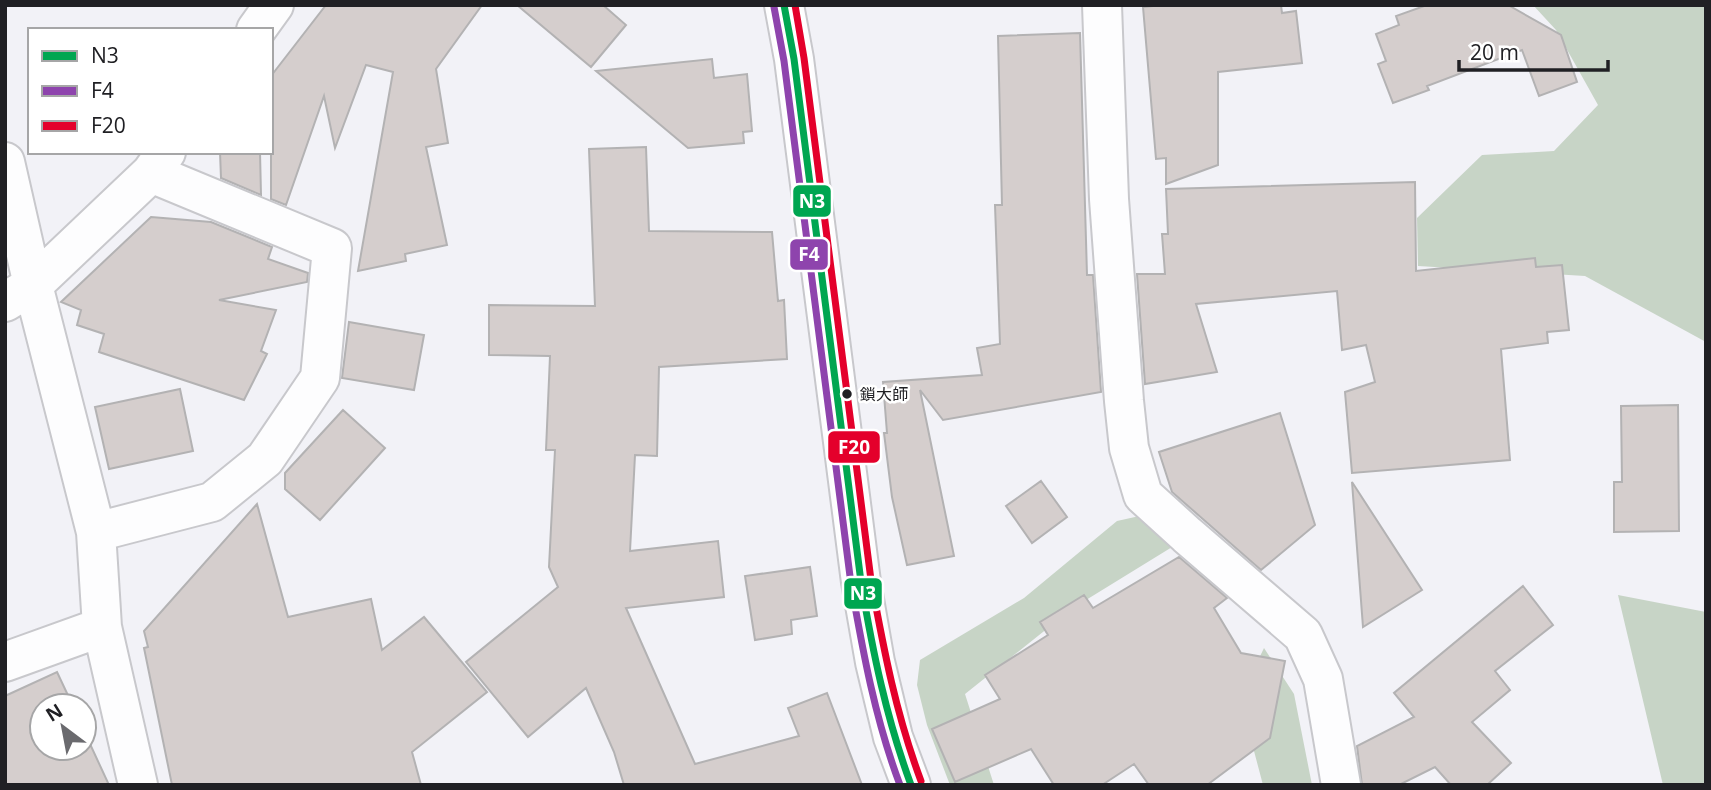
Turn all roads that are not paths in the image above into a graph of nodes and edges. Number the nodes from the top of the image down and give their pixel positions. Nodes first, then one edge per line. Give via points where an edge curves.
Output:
1 (274, 5) edge
2 (784, 5) edge
3 (1102, 5) edge
4 (257, 28) edge
5 (5, 162) edge
6 (159, 163) edge
7 (19, 294) edge
8 (96, 532) junction
9 (102, 627) junction
10 (5, 662) edge
11 (138, 785) edge
12 (911, 785) edge
13 (1341, 785) edge

1 - 4 street
2 - 12 street via 861,582 892,737
3 - 13 street via 1109,199 1124,401 1129,448 1143,495 1303,635 1323,678
5 - 7 street
6 - 7 street
6 - 8 street via 332,248 320,378 265,459 212,502
7 - 8 street
8 - 9 street
9 - 10 street
9 - 11 street

